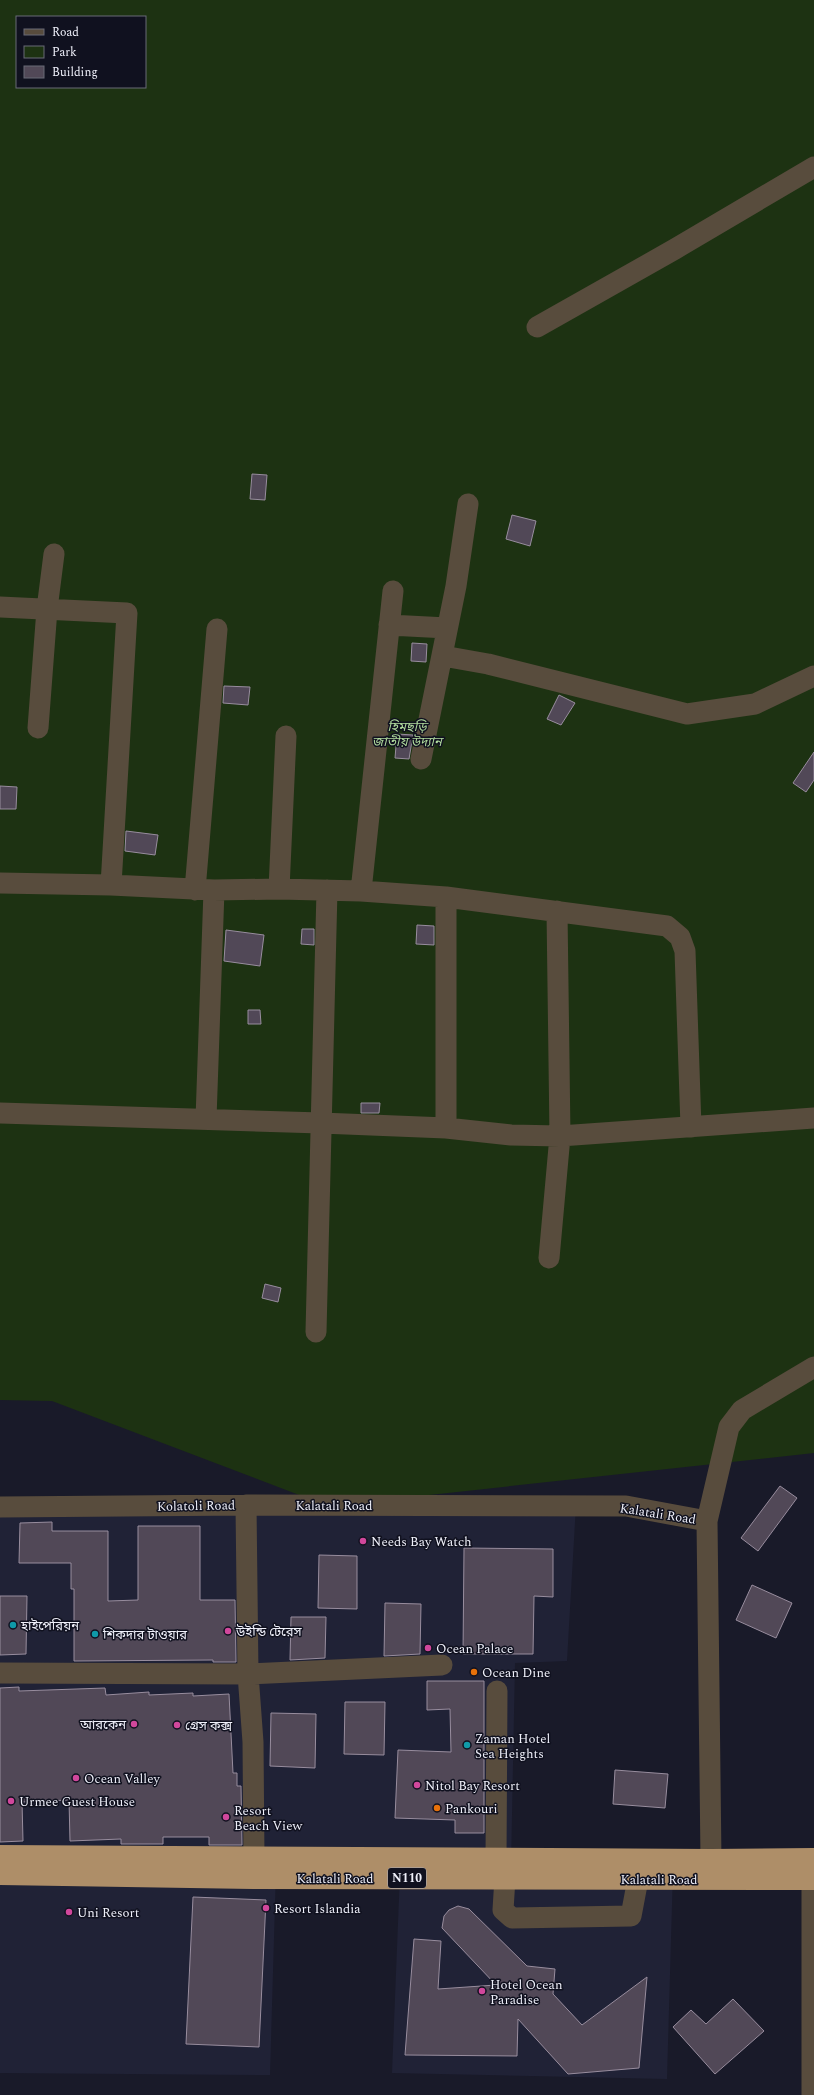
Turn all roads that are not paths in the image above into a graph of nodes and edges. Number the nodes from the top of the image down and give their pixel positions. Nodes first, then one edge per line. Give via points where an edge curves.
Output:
1 (814, 167) edge
2 (537, 327) dead end
3 (468, 504) dead end
4 (54, 554) dead end
5 (393, 591) dead end
6 (0, 607) edge
7 (47, 609) junction
8 (389, 625) junction
9 (447, 628) junction
10 (217, 629) dead end
11 (443, 656) junction
12 (814, 676) edge
13 (38, 728) dead end
14 (286, 736) dead end
15 (421, 759) dead end
16 (0, 883) edge
17 (111, 885) junction
18 (279, 889) junction
19 (204, 890) junction
20 (327, 890) junction
21 (361, 891) junction
22 (446, 897) junction
23 (557, 911) junction
24 (0, 1113) edge
25 (206, 1118) junction
26 (814, 1118) edge
27 (321, 1123) junction
28 (691, 1127) junction
29 (446, 1128) junction
30 (560, 1136) junction
31 (549, 1258) dead end
32 (316, 1332) dead end
33 (814, 1368) edge
34 (246, 1505) junction
35 (0, 1507) edge
36 (707, 1522) junction
37 (442, 1665) dead end
38 (0, 1673) edge
39 (248, 1674) junction
40 (497, 1691) dead end
41 (0, 1856) edge
42 (254, 1858) junction
43 (496, 1859) junction
44 (711, 1860) junction
45 (156, 1867) junction
46 (813, 1872) edge
47 (0, 1874) edge
48 (505, 1878) junction
49 (638, 1879) junction
50 (812, 2095) edge

1 - 2 street
3 - 9 street
4 - 7 street
5 - 8 street
6 - 7 street
7 - 13 street
7 - 17 street via 127,613
8 - 9 street
8 - 21 street
9 - 11 street
10 - 19 street
11 - 12 street via 488,664 687,714 755,704
11 - 15 street
14 - 18 street
16 - 17 street
17 - 19 street
18 - 19 street
18 - 20 street
19 - 25 street
20 - 21 street
20 - 27 street
21 - 22 street
22 - 23 street
22 - 29 street
23 - 28 street via 667,926 680,937 685,951
23 - 30 street
24 - 25 street
25 - 27 street
26 - 28 street
27 - 29 street
27 - 32 street
28 - 30 street
29 - 30 street via 510,1135
30 - 31 street
33 - 36 street via 742,1410 729,1427
34 - 35 street, Kolatoli Road
34 - 36 street, Kalatali Road via 626,1506
34 - 39 street, Kolatoli Road
36 - 44 street, Kalatali Road
37 - 39 street
38 - 39 street
39 - 42 street, Kolatoli Road via 253,1742
40 - 43 street
41 - 45 highway, Kalatali Road / N110
42 - 43 highway, Kalatali Road / N110
42 - 45 highway, Kalatali Road / N110
43 - 44 highway, Kalatali Road / N110
44 - 46 highway, Kalatali Road / N110
45 - 47 highway, Kalatali Road / N110
45 - 48 highway, Kalatali Road / N110
46 - 49 highway, Kalatali Road / N110
46 - 50 street
48 - 49 highway, Kalatali Road / N110
48 - 49 street via 503,1910 512,1918 631,1916

